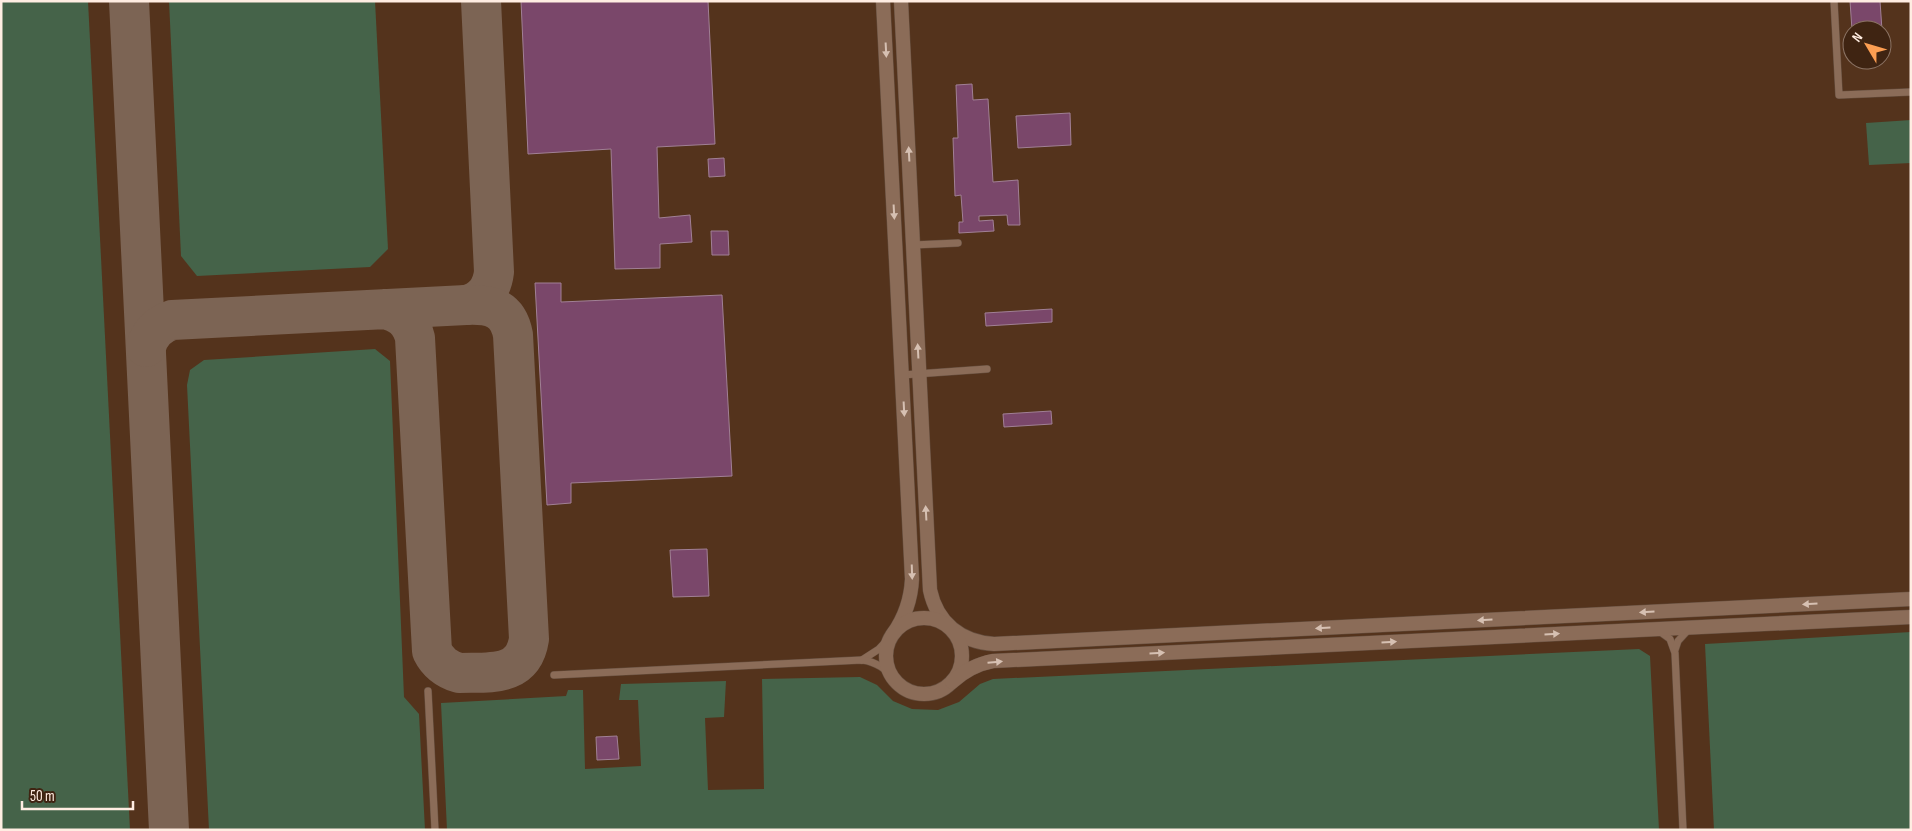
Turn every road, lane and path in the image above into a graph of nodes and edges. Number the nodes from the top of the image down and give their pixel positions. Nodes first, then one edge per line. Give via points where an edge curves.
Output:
1 (883, 1) edge
2 (901, 1) edge
3 (1834, 1) edge
4 (1911, 92) edge
5 (958, 243) dead end
6 (913, 245) junction
7 (987, 369) dead end
8 (919, 374) junction
9 (902, 375) junction
10 (1911, 599) edge
11 (1862, 601) junction
12 (1840, 602) junction
13 (1598, 614) junction
14 (1576, 615) junction
15 (1911, 617) edge
16 (1863, 619) junction
17 (1841, 620) junction
18 (949, 626) junction
19 (1695, 627) junction
20 (1649, 630) junction
21 (1599, 632) junction
22 (1577, 633) junction
23 (893, 634) junction
24 (1675, 653) junction
25 (862, 660) junction
26 (554, 675) dead end
27 (895, 680) junction
28 (952, 682) junction
29 (428, 691) dead end
30 (434, 830) edge
31 (1683, 830) edge

1 -> 9 street
6 -> 2 street
3 - 4 lane via 1839,95
5 - 6 lane
8 -> 6 street
7 - 8 lane
8 - 9 lane
18 -> 8 street via 936,610 930,590
9 -> 23 street via 912,579 909,603
10 - 11 street
11 - 12 street
11 - 16 street via 1854,610
12 -> 13 street
12 - 17 street via 1847,604 1850,611
13 - 14 street
13 - 21 street via 1592,617 1590,624
14 -> 18 street via 994,644 965,638
14 - 22 street via 1583,617 1586,624
15 - 16 street
16 - 17 street
17 - 19 street
18 - 23 street via 930,618 920,618 900,626
18 - 28 street via 963,654 960,669
19 - 20 street
19 - 24 lane via 1678,641
20 - 21 street
20 - 24 lane via 1666,635
21 - 22 street
28 -> 22 street via 966,670 993,661
23 - 25 lane
23 - 27 street via 886,653
24 - 31 lane
25 - 26 lane
25 - 27 lane via 885,669
27 - 28 street via 902,687 919,694 937,692
29 - 30 lane

